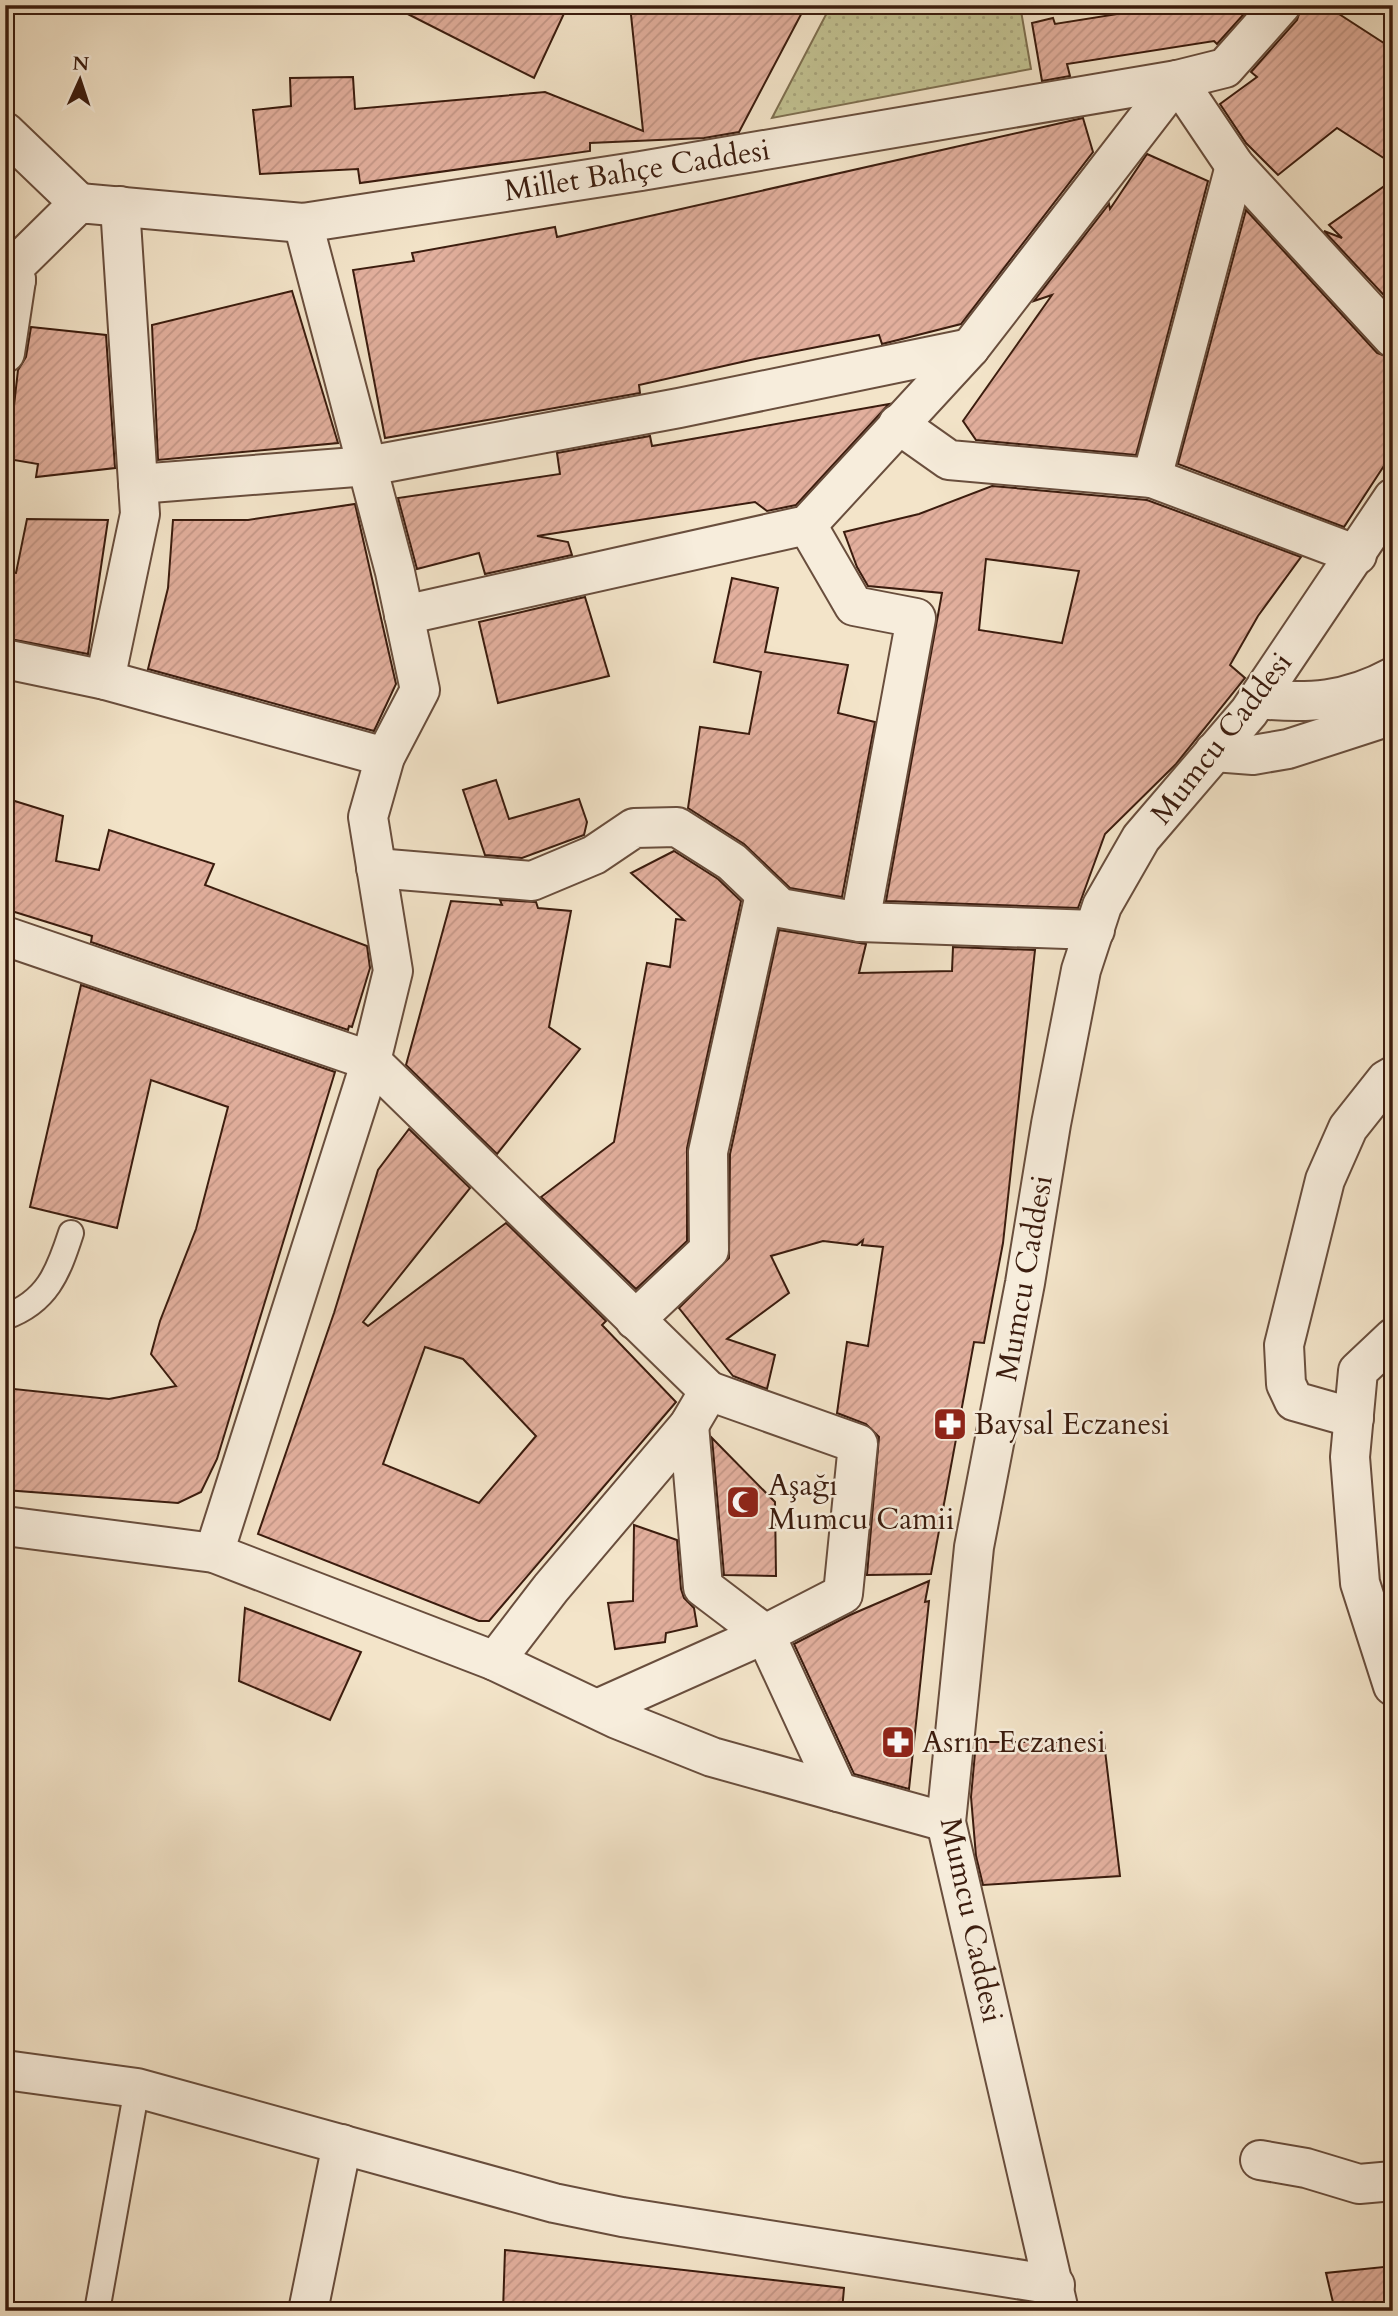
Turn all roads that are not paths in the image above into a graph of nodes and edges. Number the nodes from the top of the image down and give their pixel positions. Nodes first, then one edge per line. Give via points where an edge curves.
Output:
1 (1281, 5) edge
2 (1177, 80) junction
3 (5, 132) edge
4 (1236, 166) junction
5 (79, 203) junction
6 (120, 206) junction
7 (303, 223) junction
8 (10, 283) edge
9 (1393, 338) edge
10 (970, 348) junction
11 (5, 353) edge
12 (898, 424) junction
13 (368, 466) junction
14 (1152, 478) junction
15 (138, 484) junction
16 (1393, 498) edge
17 (807, 525) junction
18 (1357, 555) junction
19 (404, 615) junction
20 (5, 659) edge
21 (1393, 677) edge
22 (105, 680) junction
23 (1258, 699) junction
24 (1393, 715) edge
25 (1214, 752) junction
26 (385, 757) junction
27 (376, 868) junction
28 (765, 894) junction
29 (860, 922) junction
30 (1094, 930) junction
31 (5, 936) edge
32 (371, 1061) junction
33 (1393, 1076) edge
34 (71, 1233) dead end
35 (5, 1317) edge
36 (635, 1320) junction
37 (1393, 1338) edge
38 (709, 1391) junction
39 (1354, 1418) junction
40 (689, 1425) junction
41 (5, 1526) edge
42 (214, 1553) junction
43 (765, 1634) junction
44 (495, 1661) junction
45 (1393, 1686) edge
46 (597, 1709) junction
47 (838, 1792) junction
48 (946, 1822) junction
49 (5, 2070) edge
50 (136, 2088) junction
51 (342, 2144) junction
52 (1260, 2160) dead end
53 (1393, 2182) edge
54 (1057, 2298) edge
55 (97, 2311) edge
56 (308, 2311) edge

1 - 2 street, Millet Bahçe Caddesi via 1225,68
2 - 4 street
2 - 7 street, Millet Bahçe Caddesi
2 - 10 street
3 - 5 street
4 - 9 street
4 - 14 street
5 - 6 street, Millet Bahçe Caddesi
5 - 8 street via 13,268
6 - 7 street, Millet Bahçe Caddesi
6 - 15 street
7 - 13 street
8 - 11 street
10 - 12 street
10 - 13 street
12 - 14 street via 949,460
12 - 17 street
13 - 15 street
13 - 19 street
14 - 18 street
15 - 22 street via 140,514
16 - 18 street, Mumcu Caddesi
17 - 19 street
17 - 29 street via 854,606 915,618
18 - 23 street, Mumcu Caddesi
19 - 26 street via 420,690
20 - 22 street
21 - 23 street via 1341,698 1303,703
22 - 26 street
23 - 25 street, Mumcu Caddesi
24 - 25 street via 1289,749 1253,755
25 - 30 street, Mumcu Caddesi via 1141,838 1102,906
26 - 27 street via 368,817
27 - 28 street via 532,881 594,855 634,828 677,827 732,862
27 - 32 street via 393,971
28 - 29 street via 780,908
28 - 36 street via 708,1152 709,1250
29 - 30 street
30 - 48 street, Mumcu Caddesi via 1081,970 1053,1111 974,1547
31 - 32 street
32 - 36 street
32 - 42 street
33 - 39 street via 1348,1128 1325,1180 1284,1345 1286,1384 1294,1401
34 - 35 lane via 57,1277 23,1311
36 - 38 street
37 - 39 street via 1358,1371
38 - 40 street
38 - 43 street via 858,1444 843,1594
39 - 45 street via 1350,1457 1360,1583
40 - 43 street via 703,1587
40 - 44 street
41 - 42 street
42 - 44 street
43 - 46 street
43 - 47 street
44 - 46 street
46 - 47 street via 712,1757
47 - 48 street
48 - 54 street, Mumcu Caddesi
49 - 50 street
50 - 51 street
50 - 55 lane
51 - 54 street via 554,2203
51 - 56 street
52 - 53 street via 1359,2184

